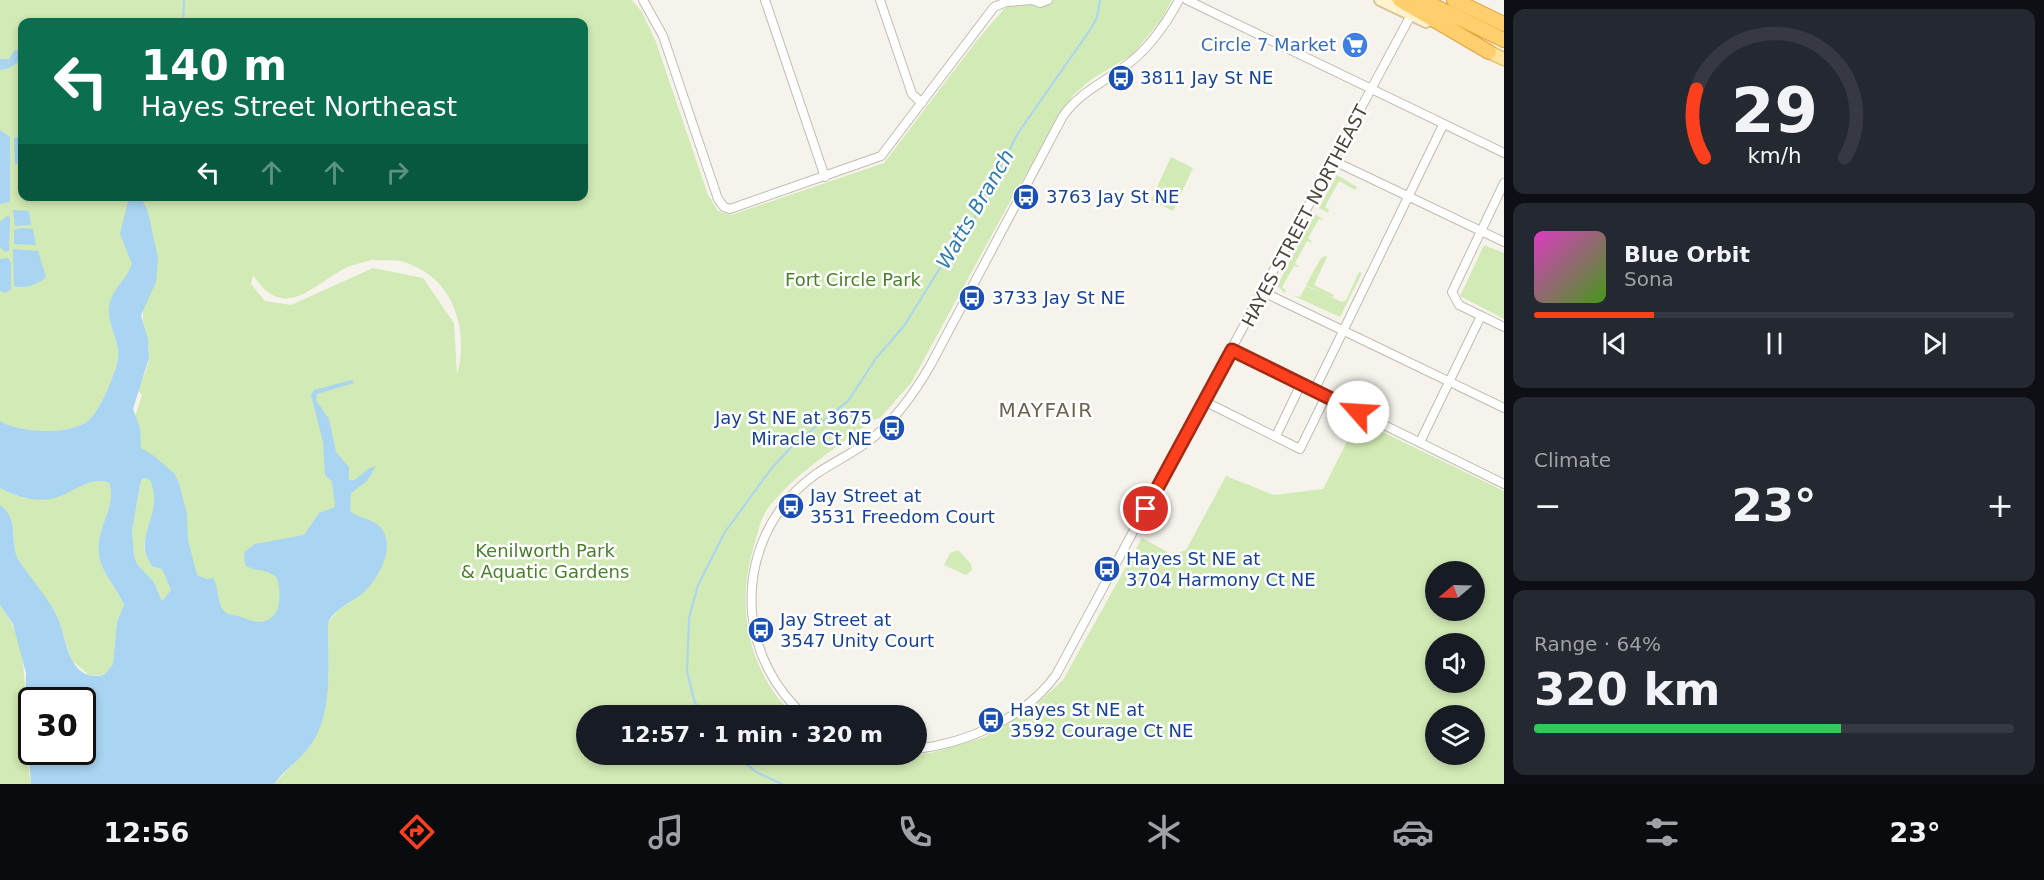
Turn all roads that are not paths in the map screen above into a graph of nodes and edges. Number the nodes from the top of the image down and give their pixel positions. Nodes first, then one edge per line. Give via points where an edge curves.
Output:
1 (643, 0) edge
2 (765, 0) edge
3 (880, 0) edge
4 (1033, 0) edge
5 (1048, 0) edge
6 (1179, 0) edge
7 (1186, 0) edge
8 (1380, 0) edge
9 (1400, 0) edge
10 (1422, 0) edge
11 (1454, 0) edge
12 (1009, 1) edge
13 (993, 3) edge
14 (1411, 15) junction
15 (1504, 24) edge
16 (1504, 40) edge
17 (1489, 52) junction
18 (1504, 59) edge
19 (1373, 91) junction
20 (922, 103) junction
21 (1443, 125) junction
22 (1504, 153) edge
23 (1334, 161) junction
24 (825, 177) junction
25 (1504, 183) edge
26 (1408, 197) junction
27 (1480, 231) junction
28 (1504, 242) edge
29 (1263, 292) junction
30 (1481, 316) junction
31 (1504, 327) edge
32 (1344, 330) junction
33 (1232, 350) junction
34 (1449, 381) junction
35 (1301, 384) junction
36 (1314, 390) junction
37 (1326, 396) junction
38 (1204, 401) junction
39 (1504, 408) edge
40 (1276, 436) junction
41 (1420, 442) junction
42 (1504, 483) edge
43 (795, 705) edge
44 (927, 747) edge

1 - 24 street via 663,36 724,207 736,208
2 - 24 street
3 - 20 street via 912,94
4 - 5 street
4 - 12 street
6 - 43 street via 1143,51 1084,93 1067,110 921,381 898,413 873,437 816,474 791,496 767,530 756,562 752,597 757,640 778,685
7 - 19 street
8 - 14 main road
9 - 17 highway
10 - 16 highway
11 - 15 highway
12 - 13 street
13 - 20 street
14 - 17 main road
14 - 19 street, HAYES STREET NORTHEAST
17 - 18 main road
19 - 21 street
19 - 23 street, HAYES STREET NORTHEAST
20 - 24 street via 881,156
21 - 22 street
21 - 26 street
23 - 26 street
23 - 29 street, HAYES STREET NORTHEAST
25 - 27 street
26 - 27 street
26 - 32 street
27 - 28 street
27 - 30 street via 1452,292 1456,303
29 - 32 street
29 - 33 street, HAYES STREET NORTHEAST
30 - 31 street
30 - 34 street
32 - 34 street
32 - 36 street
33 - 35 street
33 - 38 street, HAYES STREET NORTHEAST
34 - 39 street
34 - 41 street
35 - 36 street
35 - 40 street
36 - 37 street
37 - 40 street via 1300,448
37 - 41 street
38 - 40 street
38 - 44 street, HAYES STREET NORTHEAST via 1046,688 1007,717 963,739
41 - 42 street

